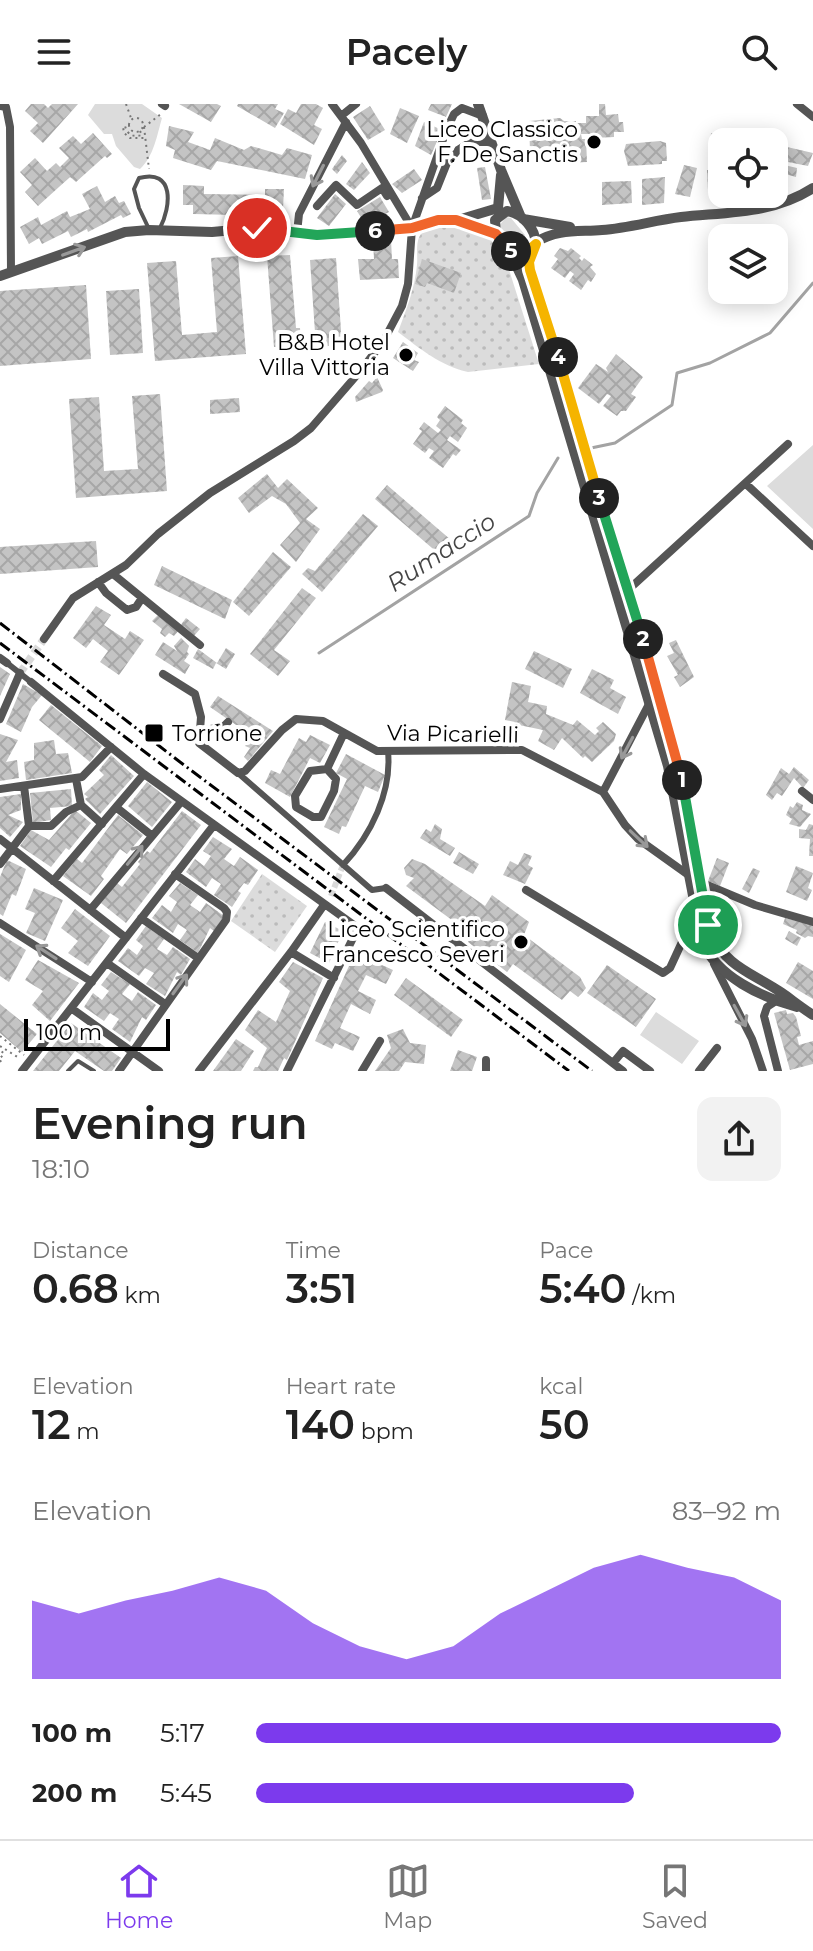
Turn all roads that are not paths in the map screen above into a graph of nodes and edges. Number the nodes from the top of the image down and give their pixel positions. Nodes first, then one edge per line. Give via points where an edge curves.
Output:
1 (332, 104) edge
2 (356, 104) edge
3 (478, 104) edge
4 (797, 104) edge
5 (5, 106) edge
6 (483, 116) junction
7 (813, 117) edge
8 (343, 119) junction
9 (492, 142) junction
10 (11, 148) junction
11 (0, 149) edge
12 (501, 170) junction
13 (813, 188) edge
14 (421, 199) junction
15 (317, 206) dead end
16 (522, 217) junction
17 (456, 220) junction
18 (412, 228) junction
19 (154, 230) junction
20 (584, 230) junction
21 (297, 233) junction
22 (496, 234) junction
23 (536, 243) junction
24 (509, 250) junction
25 (6, 274) edge
26 (788, 444) dead end
27 (746, 484) junction
28 (813, 546) edge
29 (113, 574) junction
30 (98, 582) junction
31 (628, 590) junction
32 (142, 598) junction
33 (44, 639) tunnel mouth
34 (200, 645) dead end
35 (4, 661) edge
36 (20, 673) junction
37 (163, 674) dead end
38 (31, 682) joint
39 (650, 702) junction
40 (0, 719) edge
41 (228, 722) dead end
42 (344, 733) junction
43 (194, 734) junction
44 (111, 747) junction
45 (388, 751) junction
46 (327, 769) junction
47 (238, 773) junction
48 (144, 774) junction
49 (76, 779) junction
50 (24, 786) junction
51 (0, 789) edge
52 (802, 791) dead end
53 (603, 792) junction
54 (813, 800) edge
55 (181, 802) junction
56 (81, 805) junction
57 (117, 808) junction
58 (102, 824) junction
59 (214, 825) junction
60 (29, 826) junction
61 (151, 835) junction
62 (0, 839) edge
63 (10, 848) junction
64 (0, 864) edge
65 (343, 865) junction
66 (175, 874) junction
67 (687, 874) junction
68 (53, 881) junction
69 (700, 882) junction
70 (386, 888) joint
71 (526, 890) dead end
72 (331, 896) tunnel mouth
73 (324, 905) junction
74 (90, 910) junction
75 (695, 914) junction
76 (141, 918) junction
77 (813, 922) edge
78 (0, 923) edge
79 (126, 938) junction
80 (291, 952) junction
81 (198, 958) junction
82 (107, 963) junction
83 (714, 964) junction
84 (334, 978) junction
85 (92, 982) junction
86 (776, 1001) junction
87 (165, 1004) junction
88 (71, 1008) junction
89 (803, 1009) junction
90 (813, 1015) edge
91 (380, 1041) dead end
92 (717, 1048) dead end
93 (132, 1052) junction
94 (486, 1060) dead end
95 (613, 1063) junction
96 (22, 1071) edge
97 (68, 1071) edge
98 (94, 1071) edge
99 (119, 1071) edge
100 (159, 1071) edge
101 (199, 1071) edge
102 (287, 1071) edge
103 (362, 1071) edge
104 (486, 1071) edge
105 (623, 1071) edge
106 (650, 1071) edge
107 (699, 1071) edge
108 (763, 1071) edge
109 (778, 1071) edge

1 - 8 street
2 - 8 street
3 - 6 street
4 - 7 street
5 - 10 street
6 - 9 street
6 - 14 street via 468,108 454,114
8 - 18 street
8 -> 21 street via 299,214
9 - 12 street
9 - 14 street via 471,142 458,150 437,188
10 - 11 street
10 - 25 street
12 - 16 street
12 - 17 street via 498,208
13 - 20 street via 764,209
14 - 18 street
15 - 18 street via 336,185 357,205 382,188
16 - 20 street
16 - 22 street via 507,211 500,215 494,224
16 - 23 street
17 - 18 street
17 - 22 street
18 - 21 street
18 - 29 street via 408,284 393,325 321,418 210,493
19 - 19 lane via 134,189 139,178 150,176 166,186 166,212
19 - 21 street via 257,228
25 -> 19 street via 125,232
20 - 23 street via 555,232
22 - 24 street
23 - 24 street via 527,252
23 - 31 street via 529,262 532,276
24 - 39 street via 523,280
26 - 27 street
27 - 28 street
27 - 31 street
29 - 30 street
29 - 32 street
30 - 32 street via 127,610
30 - 33 street via 73,598
31 - 69 street via 678,762
32 - 34 street
35 - 36 street
36 - 38 street
36 - 40 street
37 - 43 street via 195,694 201,717
38 - 44 street
39 -> 53 street
39 - 67 street via 668,766
41 - 43 street
42 - 45 street, Via Picarielli via 377,751
42 - 46 street
42 - 47 street, Via Picarielli via 323,721 296,719
43 - 47 street
44 - 48 street
44 - 49 street
45 - 53 street, Via Picarielli via 522,750
45 - 65 street via 388,782 377,812
46 - 46 street via 336,779 334,791 321,817 313,817 296,807 295,796 310,771
47 - 65 street
48 - 55 street
48 - 57 street
49 - 50 street
49 - 56 street
50 - 51 street
50 - 60 street
52 - 54 street
53 -> 67 street, Via Picarielli via 638,839
55 - 59 street
55 - 61 street
56 - 58 street
56 - 60 street via 51,826
57 - 58 street
57 - 61 street
58 - 68 street
59 - 66 street
59 - 73 street
60 - 63 street
74 -> 61 street
62 - 63 street
63 - 64 street
63 - 68 street
65 - 70 street via 372,890
66 - 76 street
66 - 81 street via 227,912
67 - 75 street
68 - 74 street
69 - 77 street
69 - 89 street via 710,932 725,957
70 - 95 street
71 - 75 street via 663,973
72 - 73 street
73 - 80 street
73 - 84 street via 358,928
74 - 79 street
75 - 83 street
76 - 79 street
76 - 81 street
85 -> 78 street
79 - 82 street
80 - 84 street
80 - 101 street
87 -> 81 street
82 - 85 street
82 - 87 street
83 - 86 street
83 -> 108 street
84 - 102 street
85 - 88 street
86 - 89 street
86 - 109 street via 764,1016
87 - 93 street
88 - 93 street
88 - 96 street
89 - 90 street
91 - 103 street
92 - 107 street
93 - 99 street
93 - 100 street
94 - 104 street
95 - 105 street
95 - 106 street via 623,1051
97 - 98 lane via 79,1061

